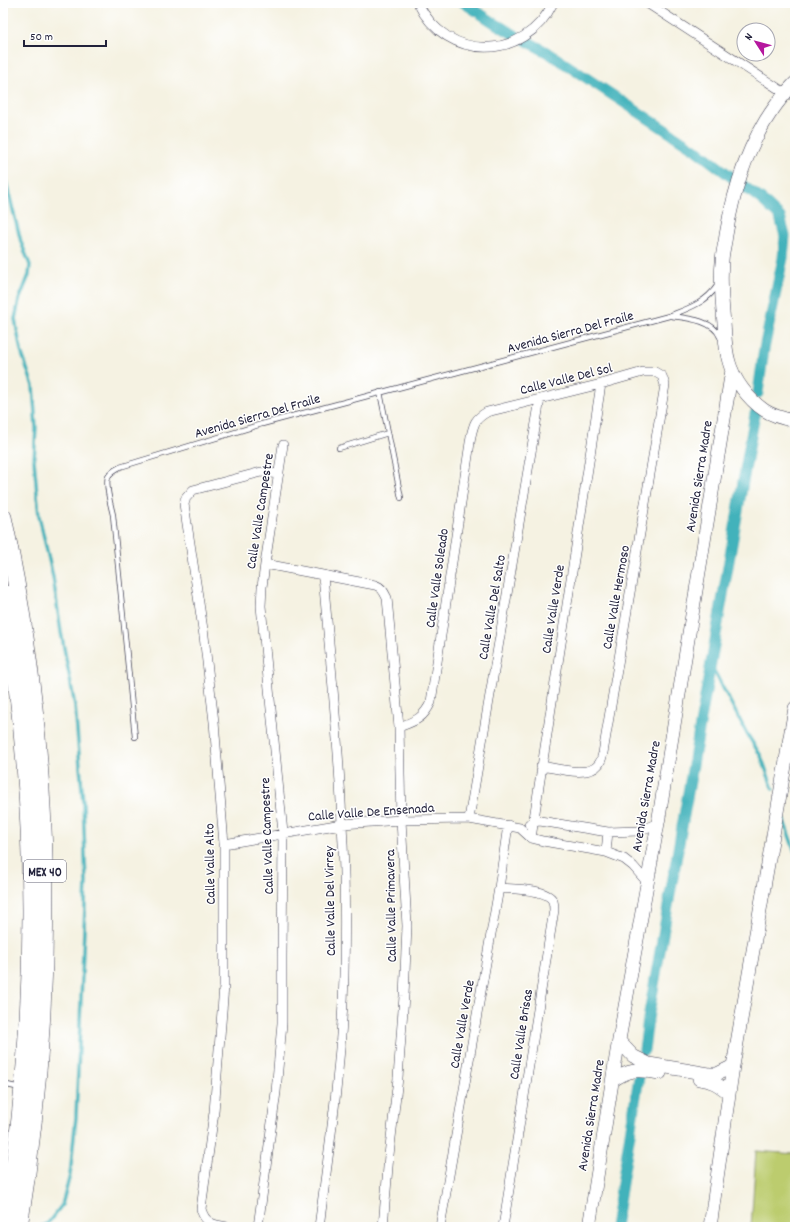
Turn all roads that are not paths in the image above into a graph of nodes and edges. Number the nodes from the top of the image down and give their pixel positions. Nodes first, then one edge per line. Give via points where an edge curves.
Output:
1 (418, 3) edge
2 (553, 3) edge
3 (647, 3) edge
4 (795, 83) edge
5 (785, 93) junction
6 (722, 280) junction
7 (669, 316) junction
8 (730, 365) junction
9 (662, 376) joint
10 (601, 384) junction
11 (380, 392) junction
12 (540, 399) junction
13 (478, 418) joint
14 (795, 421) edge
15 (388, 433) junction
16 (283, 445) dead end
17 (339, 448) dead end
18 (278, 474) junction
19 (401, 498) dead end
20 (3, 517) edge
21 (265, 564) junction
22 (323, 575) junction
23 (3, 593) edge
24 (795, 708) edge
25 (399, 727) junction
26 (135, 737) dead end
27 (541, 766) junction
28 (469, 819) junction
29 (402, 820) junction
30 (533, 822) junction
31 (658, 823) junction
32 (342, 824) junction
33 (508, 825) junction
34 (520, 828) junction
35 (608, 832) junction
36 (283, 833) junction
37 (531, 838) junction
38 (224, 844) junction
39 (606, 852) junction
40 (647, 882) junction
41 (499, 888) junction
42 (619, 1041) junction
43 (733, 1066) junction
44 (612, 1081) junction
45 (3, 1084) edge
46 (24, 1089) junction
47 (729, 1093) junction
48 (5, 1227) edge
49 (19, 1227) edge
50 (228, 1227) edge
51 (258, 1227) edge
52 (319, 1227) edge
53 (383, 1227) edge
54 (440, 1227) edge
55 (503, 1227) edge
56 (589, 1227) edge
57 (710, 1227) edge

1 - 2 street via 427,19 443,34 463,44 485,47 507,44 527,34 543,19
3 - 5 street
4 - 5 street
5 - 6 street via 767,118 746,160 731,209 722,261
6 - 7 lane, Avenida Sierra Del Fraile via 702,302
6 - 8 street
7 - 8 lane, Avenida Sierra Del Fraile via 711,326 718,332
7 - 11 lane, Avenida Sierra Del Fraile
8 - 14 street via 741,386 764,411
8 - 31 street, Avenida Sierra Madre
9 - 10 street, Calle Valle Del Sol via 655,372 643,372
9 - 27 street, Calle Valle Hermoso via 665,385 600,763 584,772
10 - 12 street, Calle Valle Del Sol
10 - 27 street, Calle Valle Verde
11 - 15 lane
11 - 26 lane, Avenida Sierra Del Fraile via 120,467 109,475 108,488
12 - 13 street, Calle Valle Del Sol via 487,412
12 - 28 street, Calle Valle Del Salto
13 - 25 street, Calle Valle Soleado via 471,436 432,702 419,719
15 - 17 lane
15 - 19 lane
16 - 18 street, Calle Valle Campestre
18 - 21 street, Calle Valle Campestre
18 - 38 street, Calle Valle Alto via 261,472 193,490 186,498 184,509 204,636
20 - 49 highway, MEX 40 via 32,689 44,839 45,940 38,1072
21 - 22 street
21 - 36 street, Calle Valle Campestre via 262,606
22 - 25 street, Calle Valle Primavera via 380,586 384,591 387,598
22 - 32 street, Calle Valle Del Virrey
23 - 46 highway, MEX 40 via 19,696 30,874 31,956
24 - 43 street
25 - 29 street, Calle Valle Primavera
27 - 30 street, Calle Valle Verde
28 - 29 street, Calle Valle De Ensenada
28 - 33 street, Calle Valle De Ensenada
29 - 32 street, Calle Valle De Ensenada
29 - 53 street, Calle Valle Primavera via 407,926 404,996
30 - 34 street
30 - 35 street
30 - 37 street, Calle Valle Verde
31 - 35 street via 639,831
31 - 40 street, Avenida Sierra Madre
32 - 36 street, Calle Valle De Ensenada
32 - 52 street, Calle Valle Del Virrey via 344,976 340,1057
33 - 34 street, Calle Valle De Ensenada
33 - 41 street, Calle Valle Verde
34 - 37 street, Calle Valle De Ensenada
35 - 39 street
36 - 38 street, Calle Valle De Ensenada
36 - 51 street, Calle Valle Campestre via 282,1023 276,1092
37 - 39 street, Calle Valle De Ensenada
38 - 50 street, Calle Valle Alto via 224,986 214,1112 201,1209 207,1221
39 - 40 street, Calle Valle De Ensenada via 624,859
40 - 42 street, Avenida Sierra Madre
41 - 54 street, Calle Valle Verde
41 - 55 street, Calle Valle Brisas via 544,893 550,896 554,910
42 - 43 street via 633,1056 649,1064 709,1074 717,1074
42 - 44 street, Avenida Sierra Madre
43 - 47 street
44 - 47 street via 629,1071 648,1072 709,1080
44 - 56 street, Avenida Sierra Madre
45 - 46 lane
46 - 48 highway, MEX 40
47 - 57 street

